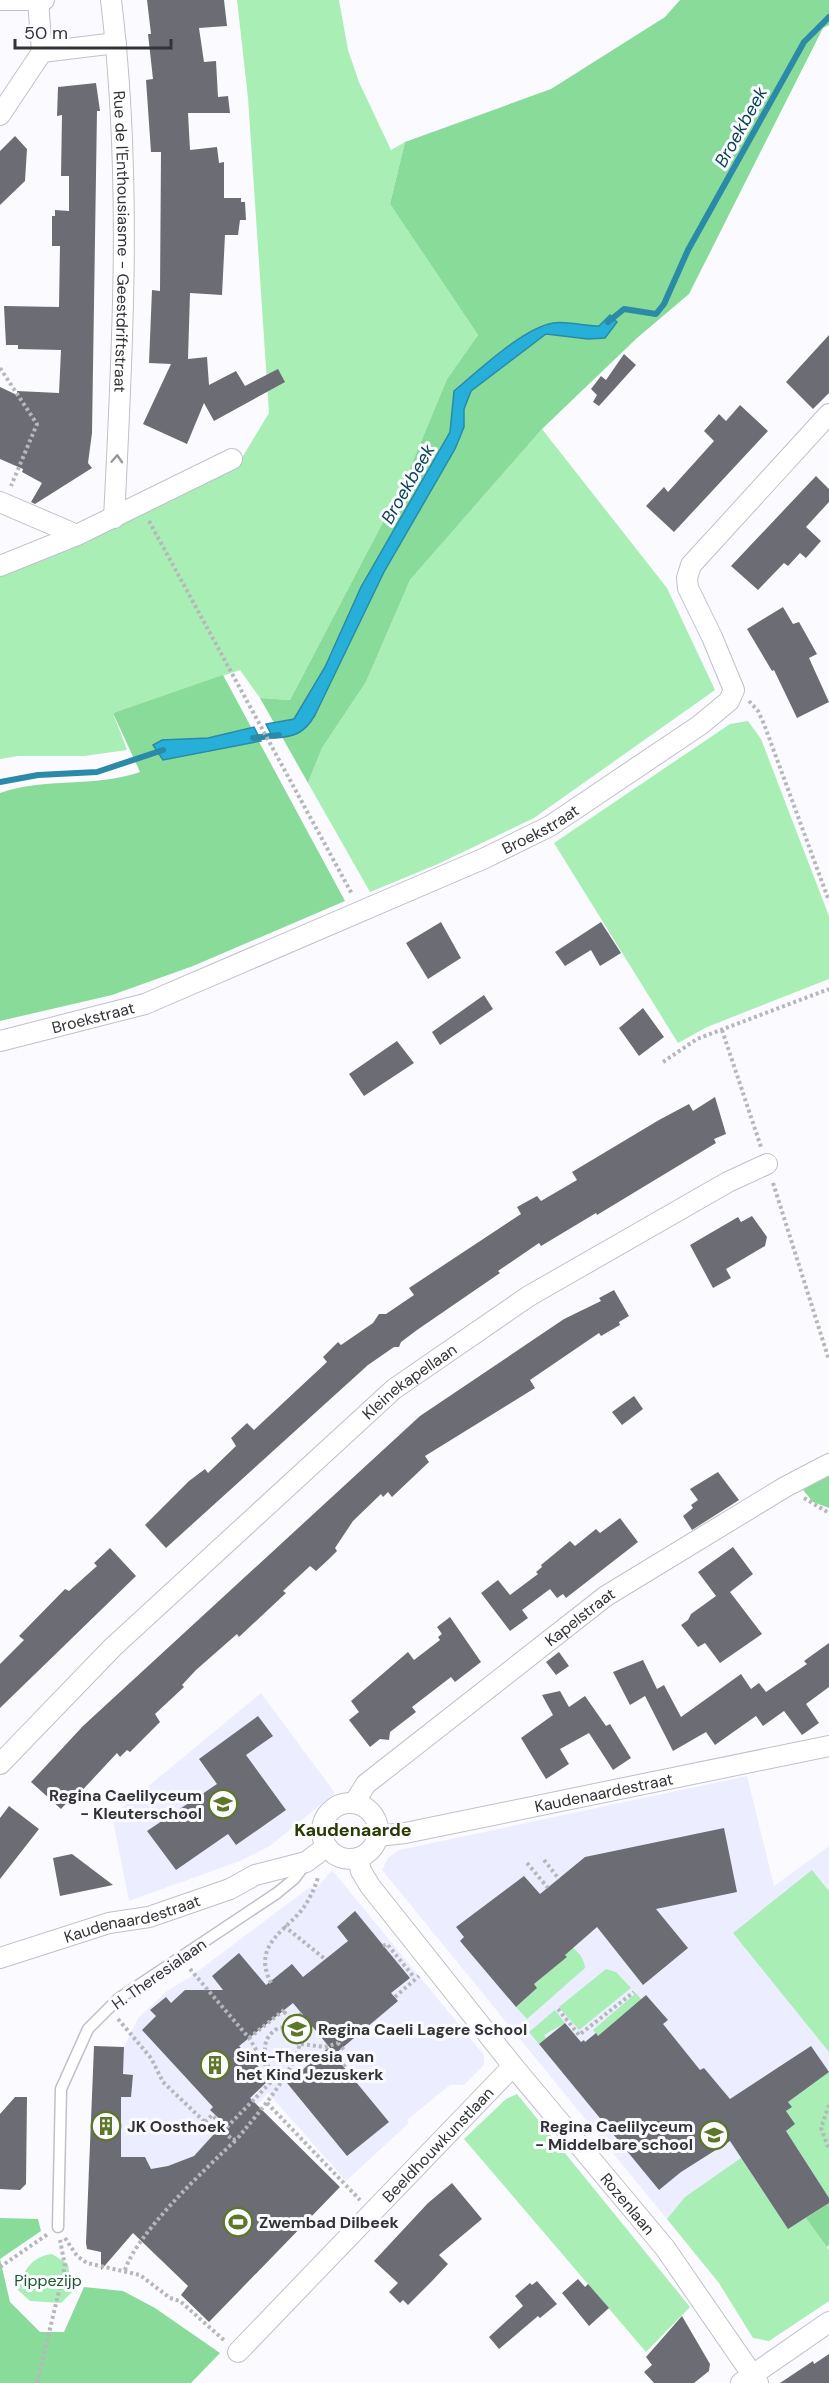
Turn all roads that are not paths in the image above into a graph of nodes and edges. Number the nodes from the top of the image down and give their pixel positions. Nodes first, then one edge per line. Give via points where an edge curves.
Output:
1 (0, 0) edge
2 (44, 0) edge
3 (111, 0) edge
4 (38, 1) edge
5 (116, 43) junction
6 (42, 52) junction
7 (0, 115) edge
8 (829, 414) edge
9 (232, 459) dead end
10 (2, 503) edge
11 (114, 518) junction
12 (77, 535) junction
13 (0, 566) edge
14 (0, 1041) edge
15 (767, 1164) road end
16 (829, 1464) edge
17 (829, 1746) edge
18 (0, 1764) edge
19 (354, 1803) junction
20 (378, 1836) junction
21 (326, 1847) junction
22 (358, 1858) junction
23 (313, 1865) junction
24 (0, 1958) edge
25 (513, 2066) junction
26 (58, 2227) road end
27 (829, 2322) edge
28 (238, 2352) road end
29 (750, 2380) edge

1 - 4 street
2 - 4 street
3 - 5 street, Rue de l'Enthousiasme - Geestdriftstraat
4 - 6 street
5 - 6 street
11 -> 5 street, Rue de l'Enthousiasme - Geestdriftstraat via 125,222
6 - 7 street
8 - 14 street, Broekstraat via 696,558 688,572 687,588 734,690 729,701 700,725 550,826 475,863 145,1004
9 - 11 street
10 - 12 street
11 - 12 street
12 - 13 street
15 - 18 street, Kleinekapellaan via 728,1182 529,1296 394,1389 113,1647
16 - 19 street, Kapelstraat via 606,1596 366,1784
17 - 20 street, Kaudenaardestraat
19 - 20 street via 370,1811
19 - 21 street via 336,1806 328,1813 321,1831
20 - 22 street via 371,1850
21 - 22 street via 338,1857
21 - 23 street, Kaudenaardestraat
22 - 25 street, Rozenlaan via 370,1886
23 - 24 street, Kaudenaardestraat via 255,1875 230,1889 149,1917 109,1923
23 - 26 lane, H. Theresialaan via 117,1999 88,2029 61,2089
25 - 28 street, Beeldhouwkunstlaan
25 - 29 street, Rozenlaan via 665,2248
27 - 29 street

